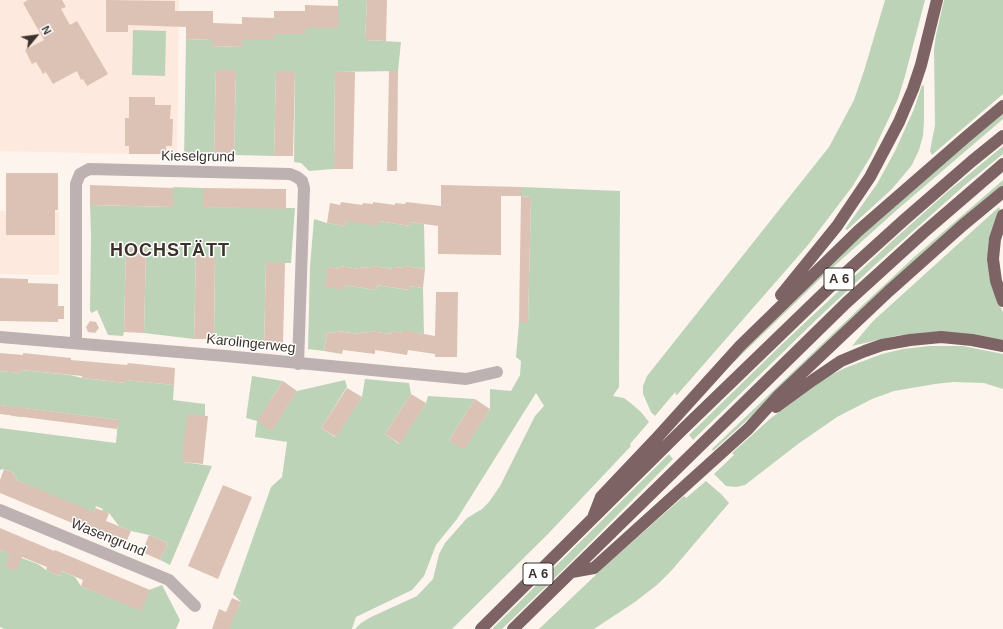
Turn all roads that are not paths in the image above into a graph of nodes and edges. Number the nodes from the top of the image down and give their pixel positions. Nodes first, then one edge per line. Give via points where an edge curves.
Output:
1 (937, 0) edge
2 (1003, 106) edge
3 (1003, 136) edge
4 (1003, 164) edge
5 (1003, 192) edge
6 (1003, 215) edge
7 (1003, 301) edge
8 (0, 337) edge
9 (76, 343) junction
10 (740, 346) junction
11 (1003, 346) edge
12 (298, 364) junction
13 (497, 372) dead end
14 (748, 429) junction
15 (659, 444) junction
16 (0, 510) edge
17 (572, 572) junction
18 (195, 606) dead end
19 (481, 629) edge
20 (513, 629) edge

1 - 10 highway via 913,89 870,177 837,226
2 - 10 highway via 858,231
3 - 15 highway, A 6 via 932,195 853,267 682,430
4 - 17 highway, A 6 via 846,303
5 - 14 highway via 890,291 779,395
6 - 7 highway via 995,239 993,259 996,281
8 - 9 street, Karolingerweg
9 - 12 street, Karolingerweg
9 - 12 street, Kieselgrund via 76,184 80,174 89,169 290,174 302,181 304,188
10 - 15 highway via 673,421
11 - 14 highway via 942,337 910,340 874,348 841,361 822,373
12 - 13 street, Karolingerweg via 466,379
14 - 17 highway via 594,568
15 - 19 highway, A 6 via 594,518
16 - 18 street, Wasengrund via 169,580
17 - 20 highway, A 6

